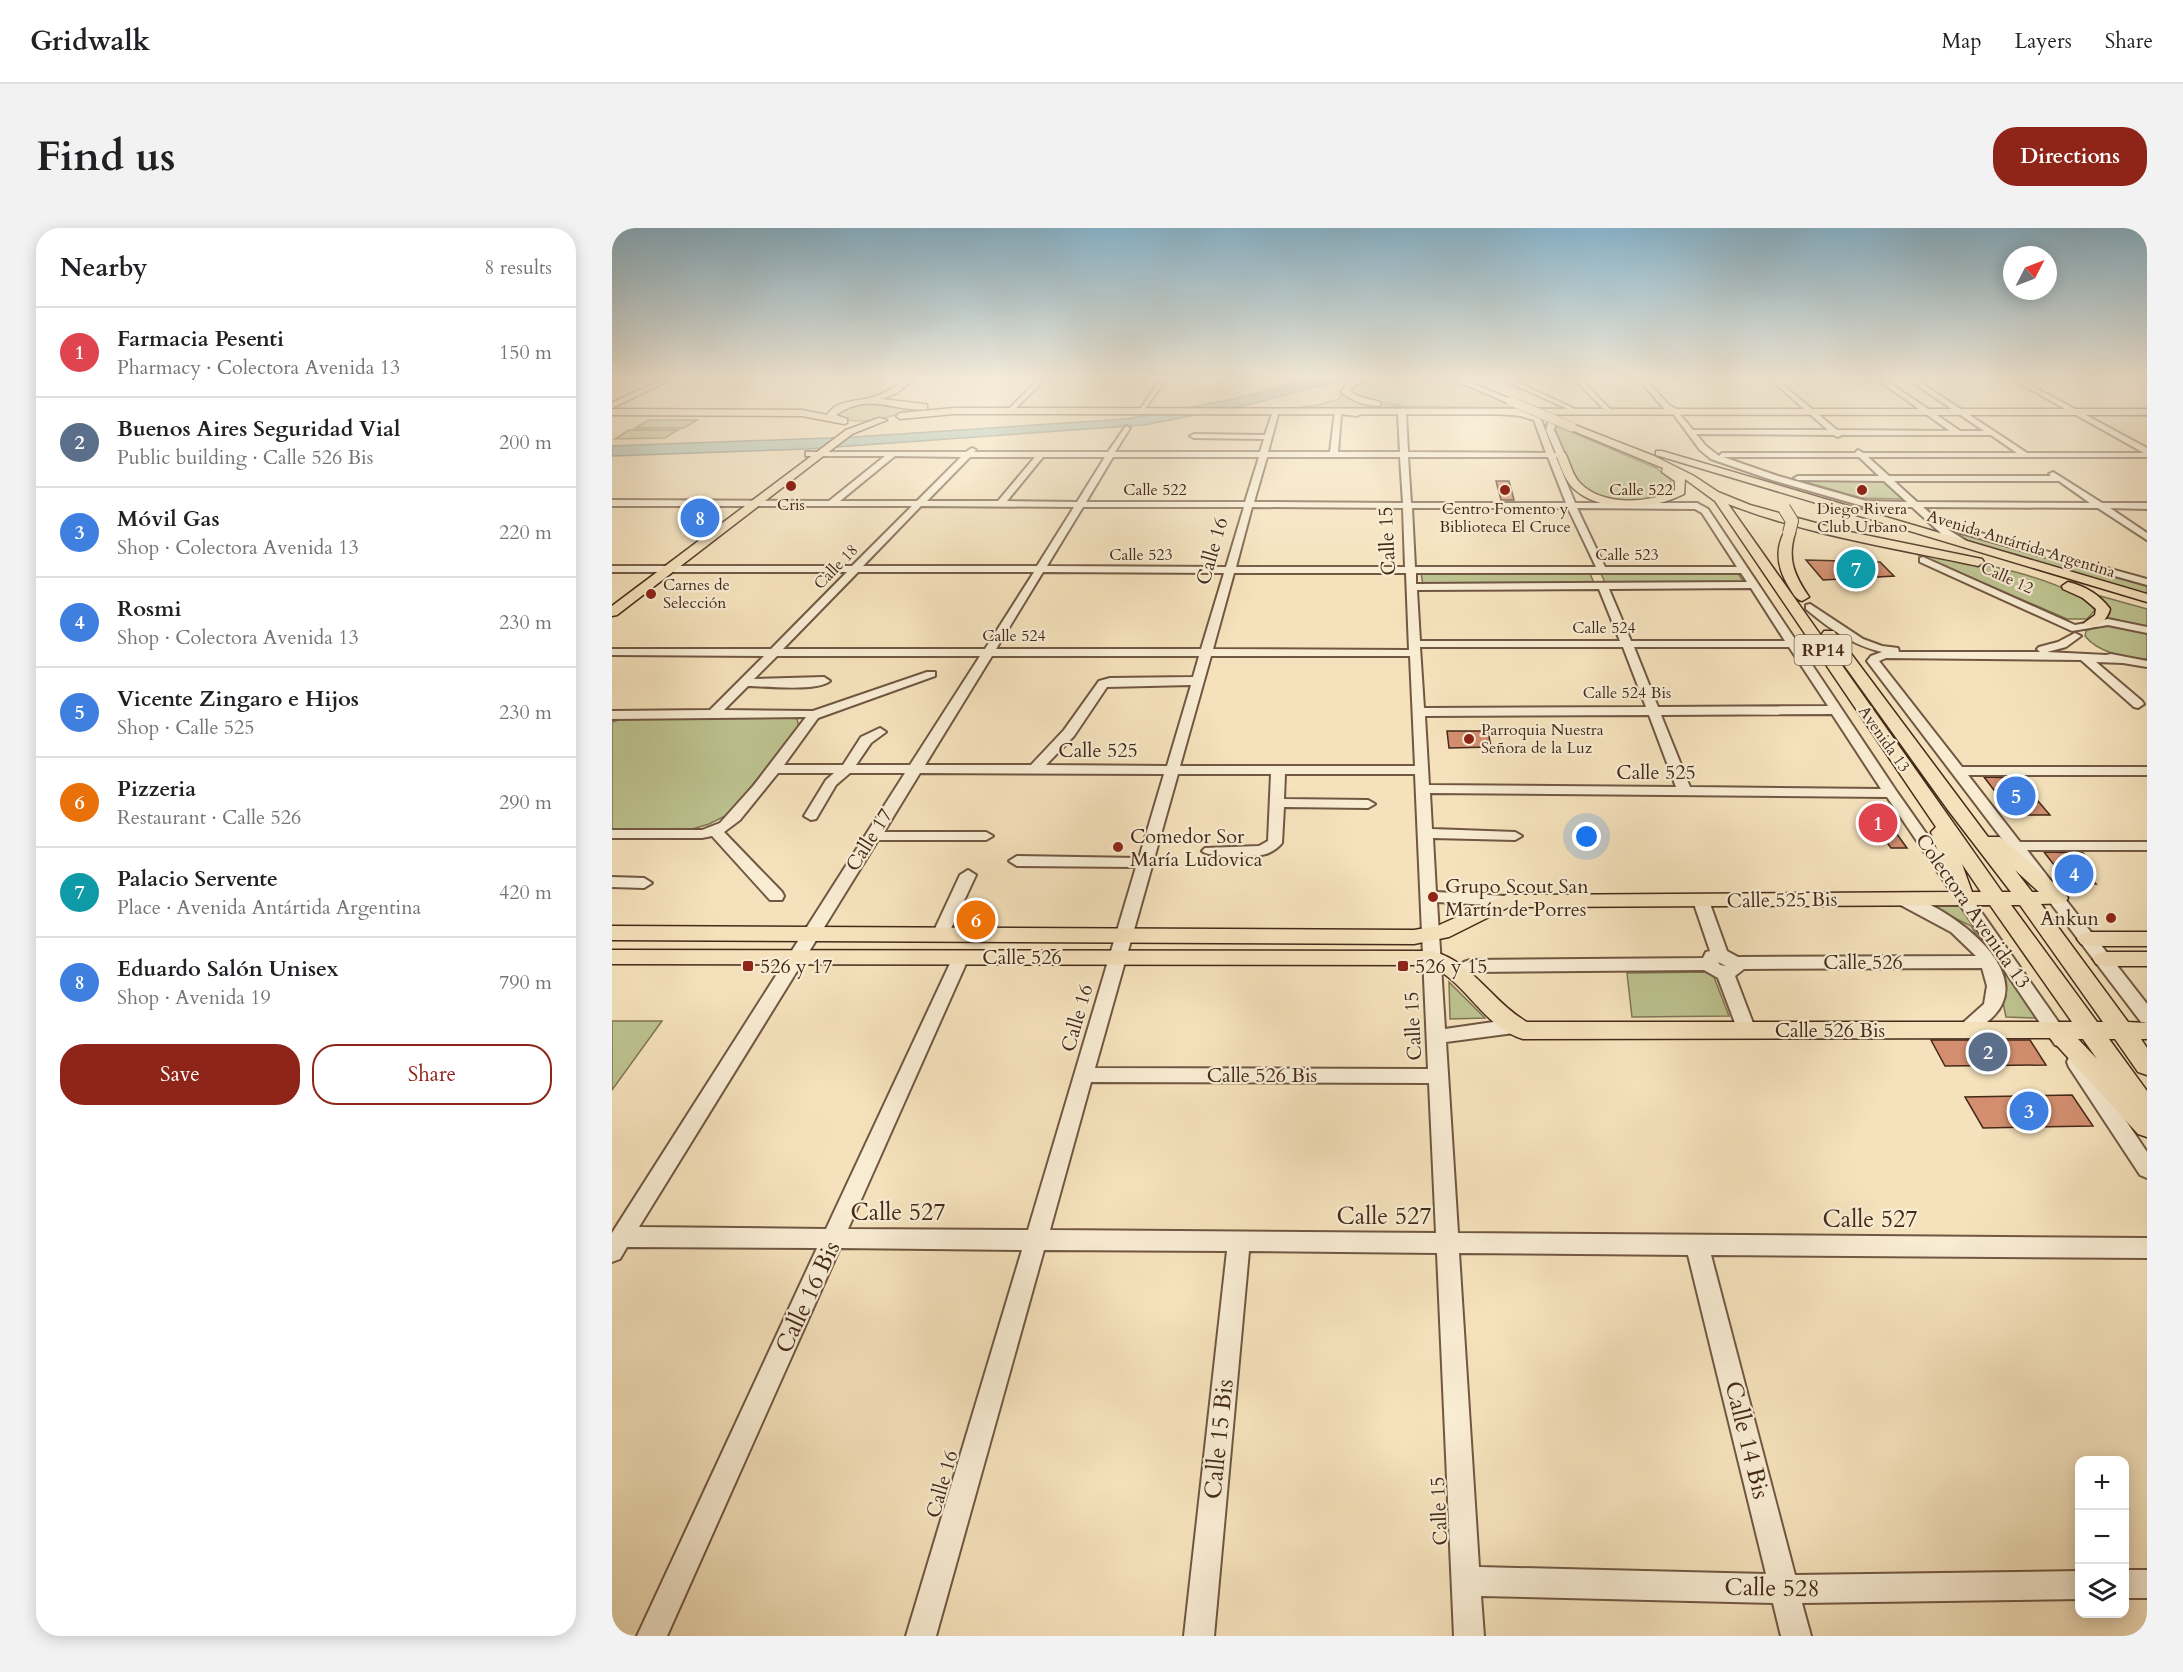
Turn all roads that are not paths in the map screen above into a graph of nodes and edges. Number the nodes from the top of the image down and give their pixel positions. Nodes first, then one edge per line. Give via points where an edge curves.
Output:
1 (825, 445) edge
2 (828, 445) edge
3 (977, 445) edge
4 (1117, 445) edge
5 (1257, 445) edge
6 (1335, 445) edge
7 (1404, 445) edge
8 (1551, 445) edge
9 (1554, 445) edge
10 (1613, 445) edge
11 (1635, 445) edge
12 (1701, 445) edge
13 (2011, 445) edge
14 (2133, 445) edge
15 (1266, 446) junction
16 (821, 448) junction
17 (1644, 448) junction
18 (1853, 448) dead end
19 (2147, 453) edge
20 (893, 454) junction
21 (968, 454) junction
22 (1334, 454) junction
23 (1040, 455) junction
24 (1112, 455) junction
25 (1405, 455) junction
26 (1556, 455) junction
27 (1710, 455) junction
28 (2026, 455) junction
29 (1862, 456) junction
30 (1664, 467) junction
31 (1775, 478) junction
32 (1888, 479) junction
33 (2061, 479) junction
34 (1715, 495) junction
35 (612, 503) edge
36 (742, 504) junction
37 (756, 504) junction
38 (831, 504) junction
39 (1001, 504) junction
40 (1081, 504) junction
41 (918, 505) junction
42 (1249, 505) junction
43 (1407, 505) junction
44 (1571, 505) junction
45 (1915, 505) junction
46 (1697, 506) joint
47 (2100, 506) junction
48 (2147, 506) edge
49 (1935, 523) junction
50 (2147, 537) edge
51 (1971, 547) junction
52 (1923, 560) dead end
53 (612, 569) edge
54 (654, 569) junction
55 (669, 569) junction
56 (854, 570) junction
57 (1040, 570) junction
58 (1230, 570) junction
59 (1602, 570) junction
60 (1743, 570) junction
61 (2045, 578) junction
62 (1411, 579) junction
63 (2147, 582) edge
64 (1602, 585) junction
65 (1752, 585) junction
66 (2147, 598) edge
67 (612, 600) edge
68 (1810, 607) junction
69 (2147, 607) edge
70 (612, 612) edge
71 (2091, 623) junction
72 (2147, 630) edge
73 (2075, 633) junction
74 (1628, 644) junction
75 (1793, 644) junction
76 (1415, 648) junction
77 (612, 652) edge
78 (773, 653) junction
79 (987, 653) junction
80 (1206, 653) junction
81 (2083, 656) junction
82 (2120, 660) junction
83 (2144, 664) edge
84 (931, 674) dead end
85 (824, 681) dead end
86 (1198, 681) junction
87 (744, 682) junction
88 (2138, 704) dead end
89 (1653, 709) junction
90 (1836, 711) junction
91 (714, 712) junction
92 (1419, 712) junction
93 (612, 714) edge
94 (813, 715) junction
95 (880, 732) dead end
96 (774, 769) junction
97 (847, 769) junction
98 (914, 769) junction
99 (1035, 769) junction
100 (1172, 770) junction
101 (1278, 770) junction
102 (1422, 770) junction
103 (1957, 771) junction
104 (2147, 771) edge
105 (1422, 789) junction
106 (1684, 791) junction
107 (1891, 793) junction
108 (1276, 804) junction
109 (1368, 804) dead end
110 (1930, 806) junction
111 (1954, 806) junction
112 (811, 816) dead end
113 (716, 831) junction
114 (1424, 833) junction
115 (612, 834) edge
116 (872, 836) junction
117 (986, 836) dead end
118 (1515, 836) dead end
119 (2017, 846) junction
120 (2147, 846) edge
121 (1210, 851) dead end
122 (1017, 861) dead end
123 (1145, 863) junction
124 (968, 875) dead end
125 (612, 882) edge
126 (644, 883) dead end
127 (776, 896) dead end
128 (1429, 897) junction
129 (1964, 897) junction
130 (1901, 898) junction
131 (1996, 898) junction
132 (2026, 898) junction
133 (2058, 898) junction
134 (1506, 901) junction
135 (1701, 901) junction
136 (612, 933) edge
137 (1431, 934) junction
138 (810, 935) junction
139 (940, 935) junction
140 (1124, 935) junction
141 (2088, 939) junction
142 (2147, 939) edge
143 (612, 957) edge
144 (961, 957) junction
145 (1118, 957) junction
146 (795, 958) junction
147 (1432, 958) junction
148 (2104, 959) junction
149 (2147, 959) edge
150 (1990, 962) junction
151 (1722, 964) junction
152 (1460, 973) junction
153 (2147, 1017) edge
154 (1514, 1026) junction
155 (1965, 1029) junction
156 (2055, 1029) junction
157 (1747, 1030) junction
158 (2090, 1030) junction
159 (2121, 1031) junction
160 (2147, 1031) edge
161 (1436, 1037) junction
162 (2147, 1066) edge
163 (1084, 1075) junction
164 (1439, 1076) junction
165 (2147, 1110) edge
166 (2147, 1127) edge
167 (2147, 1168) edge
168 (834, 1239) junction
169 (1036, 1240) junction
170 (1239, 1242) junction
171 (1448, 1243) junction
172 (617, 1245) edge
173 (1697, 1245) junction
174 (2147, 1248) edge
175 (1466, 1581) junction
176 (2129, 1584) edge
177 (2147, 1584) edge
178 (2075, 1585) edge
179 (1785, 1589) junction
180 (652, 1636) edge
181 (921, 1636) edge
182 (1199, 1636) edge
183 (1468, 1636) edge
184 (1796, 1636) edge

1 - 16 main road
2 - 16 main road
3 - 21 street, Calle 18
4 - 24 street, Calle 17
5 - 15 street
6 - 22 street
7 - 25 street, Calle 15
8 - 26 street
9 - 26 street
10 - 30 main road, Avenida 13, bridge
11 - 17 main road, Avenida 13
12 - 27 street
13 - 28 street
14 - 19 street
15 - 22 street
15 - 24 street
15 - 42 street, Calle 16
16 - 20 street
16 - 36 main road
16 - 37 main road
17 - 51 main road, Avenida Antártida Argentina
17 - 68 main road, Avenida 13, bridge via 1746,485 1784,508 1792,521 1783,550 1786,568
18 - 29 street, Calle 12
19 - 28 street
20 - 21 street
20 - 38 street
21 - 23 street
21 - 41 street, Calle 18
22 - 25 street
23 - 24 street
23 - 39 street
24 - 40 street, Calle 17
25 - 26 street
25 - 43 street, Calle 15
26 - 30 main road via 1579,488 1623,502 1656,502 1680,492 1680,480
26 - 44 street
27 - 29 street
27 - 31 street
28 - 29 street
28 - 33 street
29 - 32 street, Calle 12
30 - 34 main road, Avenida 13
31 - 32 street
31 - 45 street via 1875,505
32 - 33 street
32 - 45 street, Calle 12
33 - 47 street
34 - 61 main road, Avenida Antártida Argentina via 1807,524
34 - 110 main road, Avenida 13 / RP14
35 - 36 street, Calle 522
36 - 37 street, Calle 522
36 - 54 main road
37 - 38 street, Calle 522
37 - 55 main road
38 - 41 street, Calle 522
39 - 40 street, Calle 522
39 - 41 street, Calle 522
40 - 42 street, Calle 522
40 - 57 street, Calle 17
41 - 56 street, Calle 18
42 - 43 street, Calle 522
42 - 58 street, Calle 16
43 - 44 street, Calle 522
43 - 62 street, Calle 15
44 - 46 street, Calle 522
44 - 59 street
45 - 47 street
45 - 49 street, Calle 12
46 - 60 street, Colectora Avenida 13 via 1705,511
47 - 48 street
47 - 50 street
49 - 51 street, Calle 12
49 - 63 street, Avenida Antártida Argentina
51 - 66 main road, Avenida Antártida Argentina
52 - 73 street, Calle 12
53 - 54 street, Calle 523
54 - 55 street, Calle 523
54 - 67 main road
55 - 56 street, Calle 523
55 - 70 main road
56 - 57 street, Calle 523
56 - 78 street, Calle 18
57 - 58 street, Calle 523
57 - 79 street, Calle 17
58 - 62 street, Calle 523
58 - 80 street, Calle 16
59 - 60 street, Calle 523
59 - 62 street, Calle 523
60 - 65 street, Colectora Avenida 13
61 - 69 main road, Avenida Antártida Argentina
61 - 71 main road via 2080,591 2100,604 2101,617
62 - 64 street, Calle 523
62 - 76 street, Calle 15
64 - 65 street, Calle 523
64 - 74 street
65 - 75 street, Colectora Avenida 13
68 - 73 street via 1851,638 1889,650 2043,649 2062,645
68 - 111 main road, Avenida 13 / RP14
71 - 72 street
71 - 73 street
73 - 82 street, Calle 12 via 2090,650
74 - 75 street, Calle 524
74 - 76 street, Calle 524
74 - 89 street
75 - 90 street, Colectora Avenida 13
76 - 80 street, Calle 524
76 - 92 street, Calle 15
77 - 78 street, Calle 524
78 - 79 street, Calle 524
78 - 87 street, Calle 18
79 - 80 street, Calle 524
79 - 98 street, Calle 17
80 - 86 street, Calle 16
81 - 82 street
81 - 88 street
81 - 103 street via 1875,658 1873,664
82 - 83 street
84 - 94 street
85 - 87 street
86 - 99 street via 1102,684 1069,733
86 - 100 street, Calle 16
87 - 91 street, Calle 18
89 - 90 street, Calle 524 Bis
89 - 92 street, Calle 524 Bis
89 - 106 street
90 - 107 street, Colectora Avenida 13
91 - 93 street
91 - 94 street
92 - 102 street, Calle 15
94 - 96 street
95 - 97 street via 866,740
96 - 97 street, Calle 525
96 - 113 street via 728,824
97 - 98 street, Calle 525
97 - 112 street via 831,783
98 - 99 street, Calle 525
98 - 116 street, Calle 17
99 - 100 street, Calle 525
100 - 101 street, Calle 525
100 - 123 street, Calle 16
101 - 102 street, Calle 525
101 - 108 street
102 - 105 street, Calle 15
103 - 104 street
103 - 119 street
105 - 106 street, Calle 525
105 - 114 street, Calle 15
106 - 107 street, Calle 525
107 - 129 street, Colectora Avenida 13
108 - 109 street
108 - 121 street via 1275,843 1262,850
110 - 129 main road
110 - 131 main road, Avenida 13 / RP14
111 - 132 main road, Avenida 13 / RP14
111 - 133 main road
113 - 115 street
113 - 127 street
114 - 118 street
114 - 128 street, Calle 15
116 - 117 street
116 - 138 street, Calle 17
119 - 120 street
119 - 133 street
122 - 123 street
123 - 140 street, Calle 16
124 - 139 street
125 - 126 street
128 - 134 street, Calle 525 Bis
128 - 137 street, Calle 15
129 - 130 main road, Calle 525 Bis
129 - 131 main road, Calle 525 Bis
129 - 156 street, Colectora Avenida 13
130 - 135 main road, Calle 525 Bis
130 - 150 street via 1956,926
131 - 132 main road, Calle 525 Bis
131 - 158 main road, Avenida 13 / RP14
132 - 133 main road, Calle 525 Bis
132 - 159 main road, Avenida 13 / RP14
133 - 141 street
134 - 135 main road, Calle 525 Bis
134 - 137 main road, Calle 525 Bis
135 - 151 street
136 - 138 main road, Calle 526
137 - 140 main road, Calle 526
137 - 147 street, Calle 15
138 - 139 main road, Calle 526
138 - 146 street, Calle 17
139 - 140 main road, Calle 526
140 - 145 street, Calle 16
141 - 142 main road
141 - 148 street
143 - 146 main road, Calle 526
144 - 145 main road, Calle 526
144 - 146 main road, Calle 526
144 - 168 street, Calle 16 Bis
145 - 147 main road, Calle 526
145 - 163 street, Calle 16
146 - 172 street, Calle 17
147 - 152 main road, Calle 526 Bis
147 - 161 street, Calle 15
148 - 149 main road
148 - 153 street
150 - 151 street, Calle 526
150 - 155 street via 1997,988 1994,1003
151 - 152 street, Calle 526 via 1470,966
151 - 157 street
152 - 154 main road, Calle 526 Bis
154 - 157 main road, Calle 526 Bis via 1532,1032
154 - 161 street, Calle 526 Bis
155 - 156 main road, Calle 526 Bis
155 - 157 main road, Calle 526 Bis
156 - 158 main road, Calle 526 Bis
156 - 166 main road
156 - 167 street, Colectora Avenida 13
158 - 159 main road, Calle 526 Bis
158 - 165 main road, Avenida 13 / RP14
159 - 160 main road, Calle 526 Bis
159 - 162 main road, Avenida 13 / RP14
161 - 164 street, Calle 15
163 - 164 street, Calle 526 Bis
163 - 169 street, Calle 16
164 - 171 street, Calle 15
168 - 169 street, Calle 527
168 - 172 street, Calle 527
168 - 180 street, Calle 16 Bis
169 - 170 street, Calle 527
169 - 181 street, Calle 16
170 - 171 street, Calle 527
170 - 182 street, Calle 15 Bis
171 - 173 street, Calle 527
171 - 175 street, Calle 15
173 - 174 street, Calle 527
173 - 179 street, Calle 14 Bis
175 - 179 street, Calle 528
175 - 183 street, Calle 15
176 - 177 street
178 - 179 street, Calle 528
179 - 184 street, Calle 14 Bis

